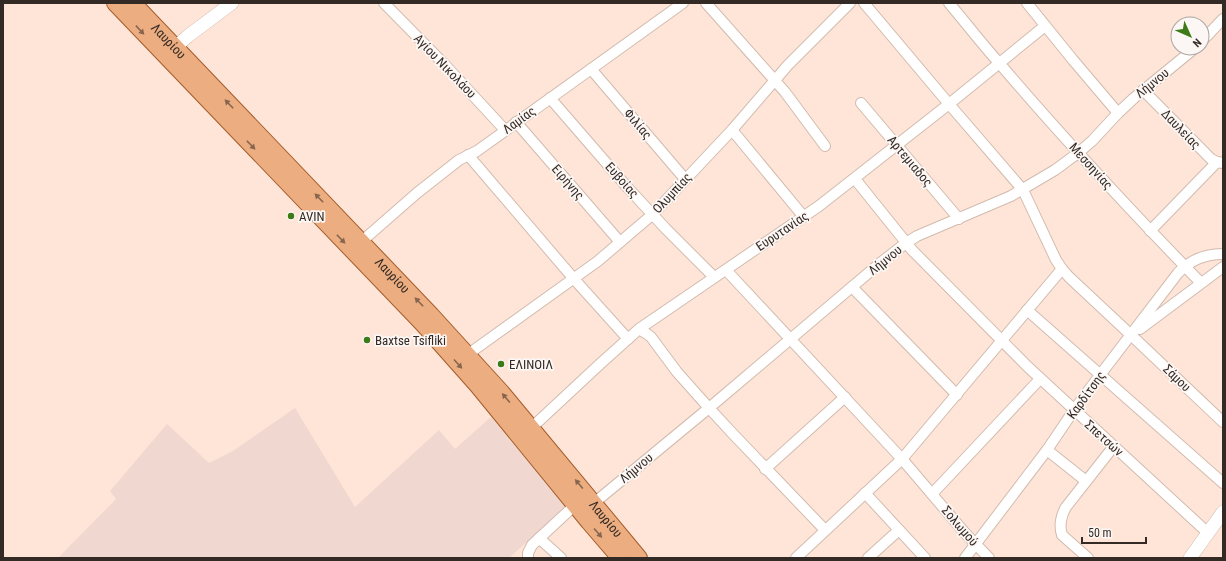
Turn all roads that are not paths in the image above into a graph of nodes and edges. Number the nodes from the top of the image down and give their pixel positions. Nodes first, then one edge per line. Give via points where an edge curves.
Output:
1 (115, 3) edge
2 (133, 3) edge
3 (232, 3) edge
4 (384, 3) edge
5 (683, 3) edge
6 (706, 3) edge
7 (850, 3) edge
8 (864, 3) edge
9 (949, 3) edge
10 (1027, 3) edge
11 (1223, 19) edge
12 (1045, 26) junction
13 (1210, 33) edge
14 (170, 52) junction
15 (1184, 56) edge
16 (999, 63) junction
17 (591, 69) junction
18 (775, 80) junction
19 (1143, 90) junction
20 (550, 98) junction
21 (861, 103) dead end
22 (949, 104) junction
23 (1118, 113) junction
24 (516, 122) junction
25 (505, 130) junction
26 (732, 130) junction
27 (897, 145) junction
28 (825, 146) dead end
29 (1078, 153) junction
30 (468, 155) junction
31 (1220, 162) edge
32 (854, 179) junction
33 (685, 180) junction
34 (1023, 190) junction
35 (653, 214) junction
36 (804, 217) junction
37 (960, 219) junction
38 (1150, 231) junction
39 (361, 242) junction
40 (620, 242) junction
41 (906, 243) junction
42 (1223, 254) edge
43 (1185, 266) junction
44 (1223, 267) edge
45 (1062, 269) junction
46 (726, 270) junction
47 (714, 277) junction
48 (574, 279) junction
49 (1201, 283) junction
50 (852, 287) junction
51 (1027, 310) junction
52 (639, 329) junction
53 (1132, 335) junction
54 (790, 338) junction
55 (628, 339) junction
56 (1002, 340) junction
57 (467, 355) junction
58 (1100, 375) junction
59 (1040, 379) junction
60 (957, 395) junction
61 (845, 397) junction
62 (709, 408) junction
63 (1074, 410) junction
64 (1223, 422) edge
65 (526, 433) junction
66 (1114, 446) junction
67 (1047, 450) junction
68 (902, 459) junction
69 (765, 469) junction
70 (1086, 481) junction
71 (1223, 483) edge
72 (865, 493) junction
73 (932, 494) junction
74 (594, 503) junction
75 (575, 505) junction
76 (1223, 512) edge
77 (825, 530) junction
78 (899, 530) junction
79 (1208, 533) junction
80 (539, 538) junction
81 (975, 545) junction
82 (1192, 557) edge
83 (528, 558) edge
84 (561, 558) edge
85 (620, 558) edge
86 (639, 558) edge
87 (796, 558) edge
88 (868, 558) edge
89 (925, 558) edge
90 (965, 558) edge
91 (989, 558) edge
92 (1088, 558) edge

1 -> 14 main road, Λαυρίου
2 - 14 main road, Λαυρίου
3 - 14 street
4 - 25 street, Αγίου Νικολάου
5 - 17 street, Λαμίας
6 - 18 street
7 - 18 street, Ολυμπίας
8 - 22 street, Σάμου
9 - 16 street, Μεσσηνίας
10 - 12 street
11 - 13 street
12 - 16 street, Ευρυτανίας
12 - 23 street
39 -> 14 main road, Λαυρίου
14 -> 65 main road, Λαυρίου via 478,386
15 - 19 street, Λήμνου
16 - 22 street, Ευρυτανίας
16 - 29 street, Μεσσηνίας
17 - 20 street, Λαμίας
17 - 33 street, Φιλίας
18 - 26 street, Ολυμπίας
18 - 28 street
19 - 23 street, Λήμνου
19 - 31 street, Δαυλείας via 1205,153
20 - 24 street, Λαμίας
20 - 35 street, Ευβοίας
21 - 27 street, Αρτεμιαδος
22 - 27 street, Ευρυτανίας
22 - 34 street, Σάμου
23 - 29 street, Λήμνου
24 - 25 street, Λαμίας
24 - 40 street, Ειρήνης
25 - 30 street, Λαμίας
26 - 33 street, Ολυμπίας
26 - 36 street
27 - 32 street, Ευρυτανίας
27 - 37 street, Αρτεμιαδος
29 - 34 street, Λήμνου
29 - 38 street, Μεσσηνίας
30 - 39 street, Λαμίας via 417,193
30 - 48 street
31 - 38 street
32 - 36 street, Ευρυτανίας
32 - 41 street, Σπετσών
33 - 35 street, Ολυμπίας
34 - 37 street, Λήμνου
34 - 45 street, Σάμου
35 - 40 street, Ολυμπίας
35 - 47 street, Ευβοίας
36 - 46 street, Ευρυτανίας
37 - 41 street, Λήμνου
38 - 43 street, Μεσσηνίας
57 -> 39 main road, Λαυρίου
40 - 48 street, Ολυμπίας
41 - 50 street, Λήμνου
41 - 56 street, Σπετσών
42 - 43 street, Καρδίτσης via 1212,254
43 - 49 street, Μεσσηνίας
43 - 53 street, Καρδίτσης
44 - 49 street
45 - 51 street
45 - 53 street, Σάμου
46 - 47 street, Ευρυτανίας
46 - 54 street, Σολωμού
47 - 52 street, Ευρυτανίας
48 - 55 street
48 - 57 street, Ολυμπίας
49 - 53 street
50 - 54 street, Λήμνου
50 - 60 street
51 - 56 street
51 - 58 street
52 - 55 street, Ευρυτανίας
52 - 62 street via 650,337
53 - 58 street, Καρδίτσης
53 - 64 street, Σάμου
54 - 61 street, Σολωμού
54 - 62 street, Λήμνου
55 - 65 street, Ευρυτανίας
56 - 59 street, Σπετσών
56 - 60 street
65 -> 57 main road, Λαυρίου via 502,393
58 - 63 street, Καρδίτσης
58 - 71 street
59 - 63 street, Σπετσών
59 - 73 street
60 - 68 street
61 - 68 street, Σολωμού
61 - 69 street
62 - 69 street
62 - 74 street, Λήμνου
63 - 66 street, Σπετσών
63 - 67 street, Καρδίτσης
74 -> 65 main road, Λαυρίου
65 - 75 main road, Λαυρίου
66 - 70 street
66 - 79 street, Σπετσών
67 - 70 street
67 - 81 street, Καρδίτσης
68 - 72 street
68 - 73 street, Σολωμού
69 - 77 street
70 - 92 street via 1062,512 1060,530 1065,540
72 - 77 street
72 - 78 street
73 - 81 street, Σολωμού
74 - 86 main road, Λαυρίου
75 - 80 street
75 -> 85 main road, Λαυρίου
76 - 79 street
77 - 87 street
78 - 88 street
78 - 89 street
79 - 82 street
80 - 83 street via 532,545
80 - 84 street
81 - 90 street, Καρδίτσης
81 - 91 street, Σολωμού

